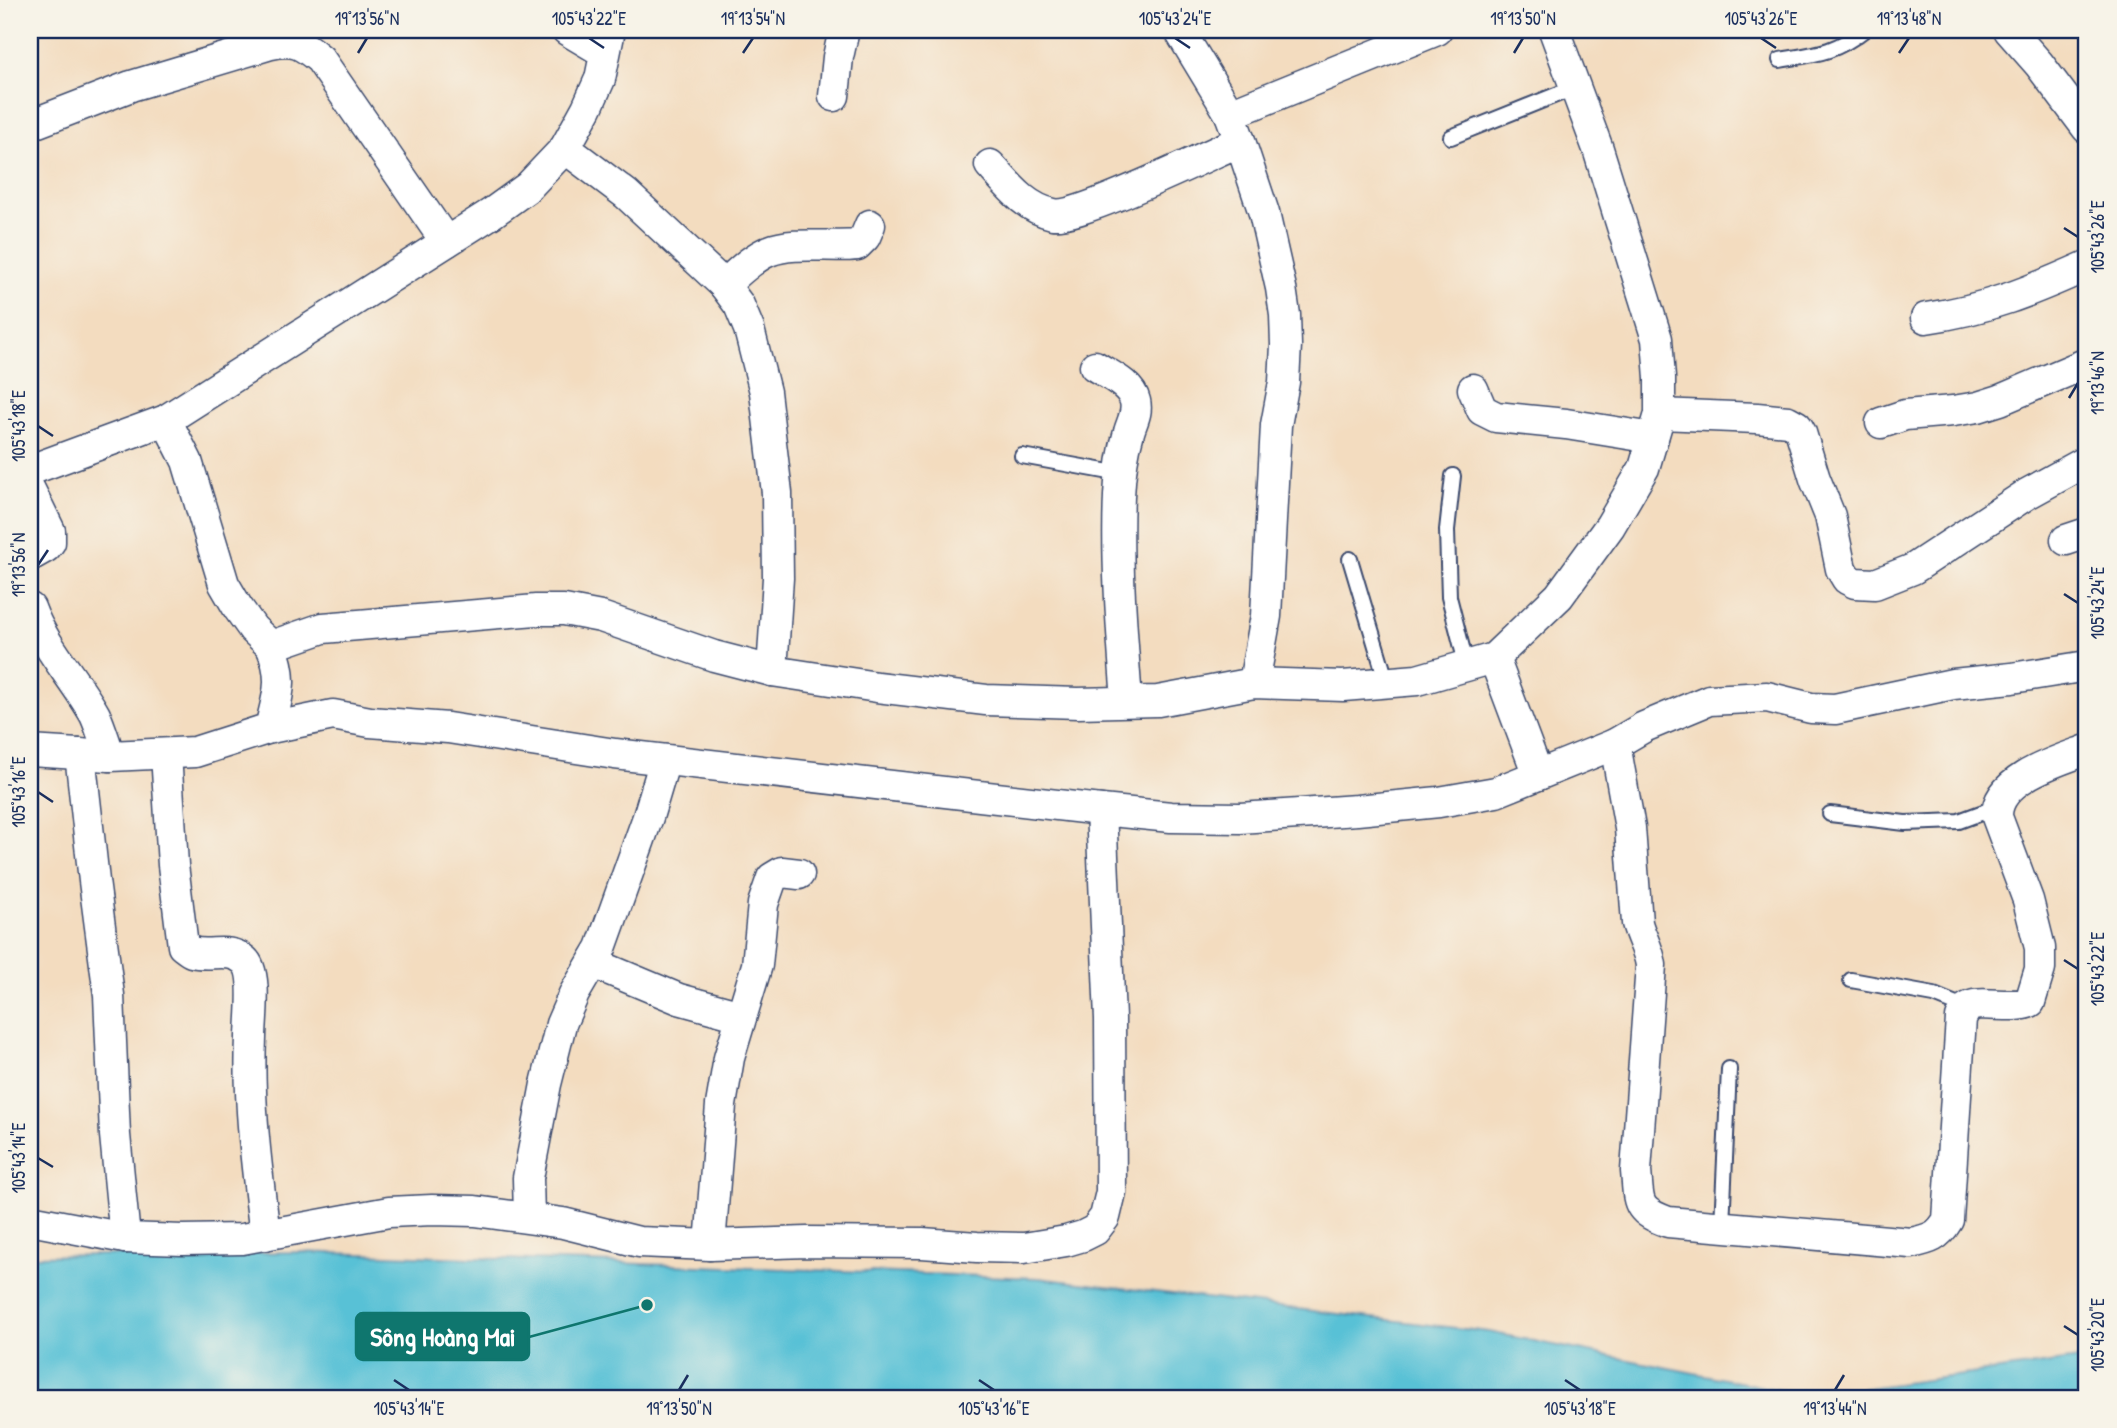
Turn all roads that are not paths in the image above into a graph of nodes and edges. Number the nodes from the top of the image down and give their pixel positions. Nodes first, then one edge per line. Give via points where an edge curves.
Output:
1 (567, 30) edge
2 (844, 30) edge
3 (1179, 30) edge
4 (1437, 30) edge
5 (1554, 30) edge
6 (1864, 30) edge
7 (2009, 30) edge
8 (607, 41) edge
9 (1780, 60) dead end
10 (1576, 88) junction
11 (834, 96) dead end
12 (30, 125) edge
13 (1235, 127) junction
14 (2087, 128) edge
15 (1451, 137) dead end
16 (565, 148) junction
17 (990, 165) dead end
18 (870, 225) dead end
19 (446, 242) junction
20 (2087, 266) edge
21 (724, 285) junction
22 (1926, 318) dead end
23 (2087, 363) edge
24 (1096, 366) dead end
25 (1473, 389) dead end
26 (166, 419) junction
27 (1881, 423) dead end
28 (1657, 426) junction
29 (1022, 456) dead end
30 (2087, 461) edge
31 (30, 470) edge
32 (1121, 474) junction
33 (1453, 476) dead end
34 (30, 490) edge
35 (30, 556) edge
36 (1350, 559) dead end
37 (30, 608) edge
38 (271, 646) junction
39 (1480, 662) junction
40 (2087, 666) edge
41 (772, 671) junction
42 (1254, 683) junction
43 (1387, 683) junction
44 (1128, 701) junction
45 (270, 728) junction
46 (1615, 744) junction
47 (2087, 750) edge
48 (30, 751) edge
49 (80, 754) junction
50 (166, 754) junction
51 (110, 756) junction
52 (665, 760) junction
53 (1538, 775) junction
54 (1997, 807) junction
55 (1101, 810) junction
56 (1830, 814) dead end
57 (799, 874) dead end
58 (593, 963) junction
59 (1851, 980) dead end
60 (1966, 1008) junction
61 (741, 1016) junction
62 (1729, 1069) dead end
63 (528, 1217) junction
64 (30, 1220) edge
65 (1722, 1226) junction
66 (265, 1235) junction
67 (125, 1238) junction
68 (710, 1245) junction

1 - 8 street
2 - 11 street
3 - 13 street
4 - 13 street
5 - 10 street
6 - 9 lane via 1832,50
7 - 14 street
8 - 16 street via 600,79
10 - 15 lane
10 - 28 street via 1657,339
12 - 19 street via 131,86 271,44 303,45 320,59
13 - 17 street via 1105,200 1057,215 1027,204
13 - 42 street via 1264,214 1285,315 1266,616
16 - 19 street via 528,187
16 - 21 street via 626,194
18 - 21 street via 857,245 769,251
19 - 26 street
20 - 22 street via 2022,295 1962,313
21 - 41 street via 739,305 748,329 766,405 777,494
23 - 27 street via 1978,407 1905,415
24 - 32 street via 1121,383 1136,404
25 - 28 street via 1482,410 1496,416 1566,424
26 - 31 street
26 - 38 street via 187,461 225,584 237,608
28 - 30 street via 1757,418 1797,426 1830,516 1840,569 1855,583 1875,584 1913,569 2027,494
28 - 39 street via 1644,468 1610,526 1559,596
29 - 32 lane
32 - 44 street via 1120,589
33 - 39 lane via 1447,530 1449,597
34 - 35 street via 50,536 46,547
36 - 43 lane
37 - 51 street via 95,716
38 - 41 street via 323,628 564,610 601,617
38 - 45 street via 280,685
39 - 43 street via 1417,680
39 - 53 street
40 - 46 street via 1952,684 1835,709 1767,697 1709,700
41 - 44 street via 986,699
42 - 43 street
42 - 44 street via 1157,701
45 - 50 street via 195,752
45 - 52 street via 333,715
46 - 53 street
46 - 65 street via 1630,828 1637,923 1651,965 1636,1171 1639,1203 1651,1216 1668,1222
47 - 54 street via 2017,782
48 - 49 street
49 - 51 street
49 - 67 street via 109,995 114,1135
50 - 51 street
50 - 66 street via 183,946 192,952 234,953 251,969 249,1072
52 - 55 street
52 - 58 street via 624,887
53 - 55 street via 1496,792 1357,810 1240,818
54 - 56 lane via 1959,821 1906,822
54 - 60 street via 2028,900 2040,948 2040,969 2030,1002
55 - 68 street via 1112,1161 1105,1217 1095,1230 1066,1241 1024,1248 922,1242
57 - 61 street via 782,872 766,890 757,965
58 - 61 street via 679,999
58 - 63 street via 561,1024 528,1178
59 - 60 lane via 1934,995
60 - 65 street via 1961,1018 1948,1220 1943,1229 1911,1243
61 - 68 street via 721,1105
62 - 65 lane
63 - 66 street via 475,1211 389,1212
63 - 68 street via 639,1242
64 - 67 street
66 - 67 street via 242,1239

